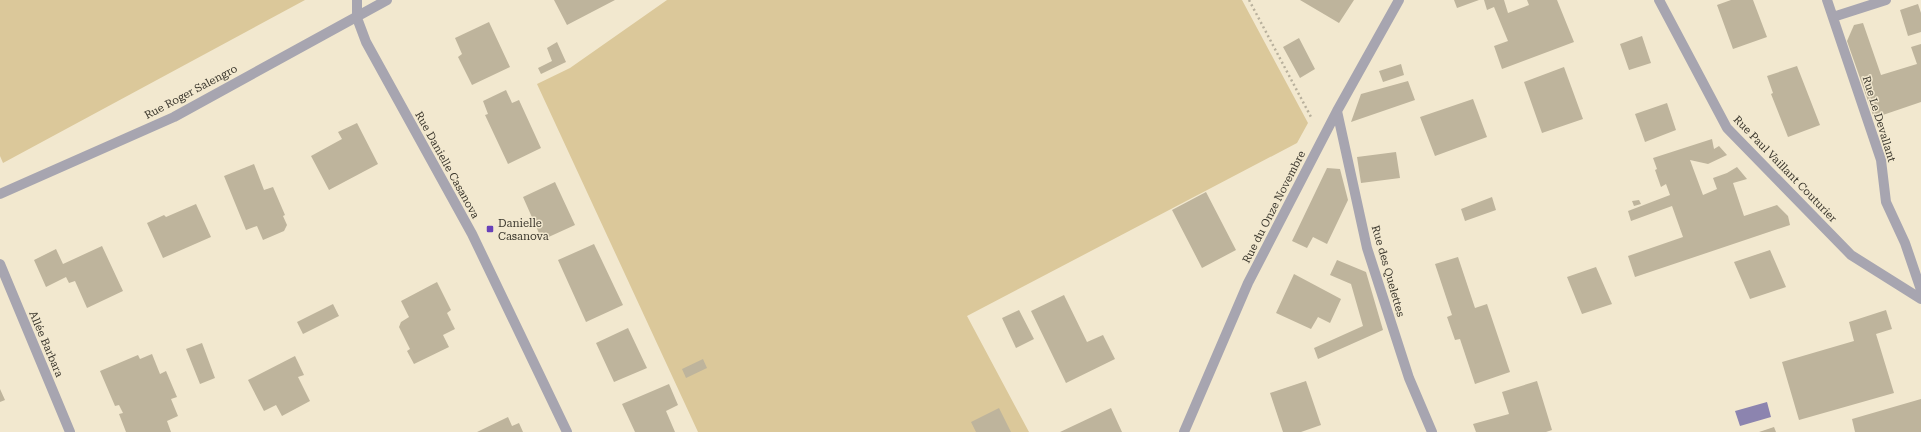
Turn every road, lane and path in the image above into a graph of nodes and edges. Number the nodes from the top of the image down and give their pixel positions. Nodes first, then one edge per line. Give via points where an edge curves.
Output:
1 (357, 0) edge
2 (387, 0) edge
3 (1249, 0) edge
4 (1400, 0) edge
5 (1659, 0) edge
6 (1827, 0) edge
7 (1886, 0) edge
8 (1833, 17) junction
9 (357, 18) junction
10 (1337, 111) junction
11 (1323, 138) junction
12 (0, 194) edge
13 (0, 264) edge
14 (1921, 290) edge
15 (1921, 299) edge
16 (70, 432) edge
17 (567, 432) edge
18 (1184, 432) edge
19 (1432, 432) edge

1 - 9 street
2 - 9 street, Rue Roger Salengro
3 - 11 path
4 - 10 street, Rue du Onze Novembre
5 - 15 street, Rue Paul Vaillant Couturier via 1727,128 1851,255
6 - 8 street, Rue Le Devallant
7 - 8 street
8 - 14 street, Rue Le Devallant via 1881,160 1886,202 1905,243
9 - 12 street, Rue Roger Salengro via 312,39 174,117
9 - 17 street, Rue Danielle Casanova via 366,42 472,234
10 - 11 street, Rue du Onze Novembre
10 - 19 street, Rue des Quelettes via 1368,248 1409,378
11 - 18 street, Rue du Onze Novembre via 1248,283
13 - 16 street, Allée Barbara

